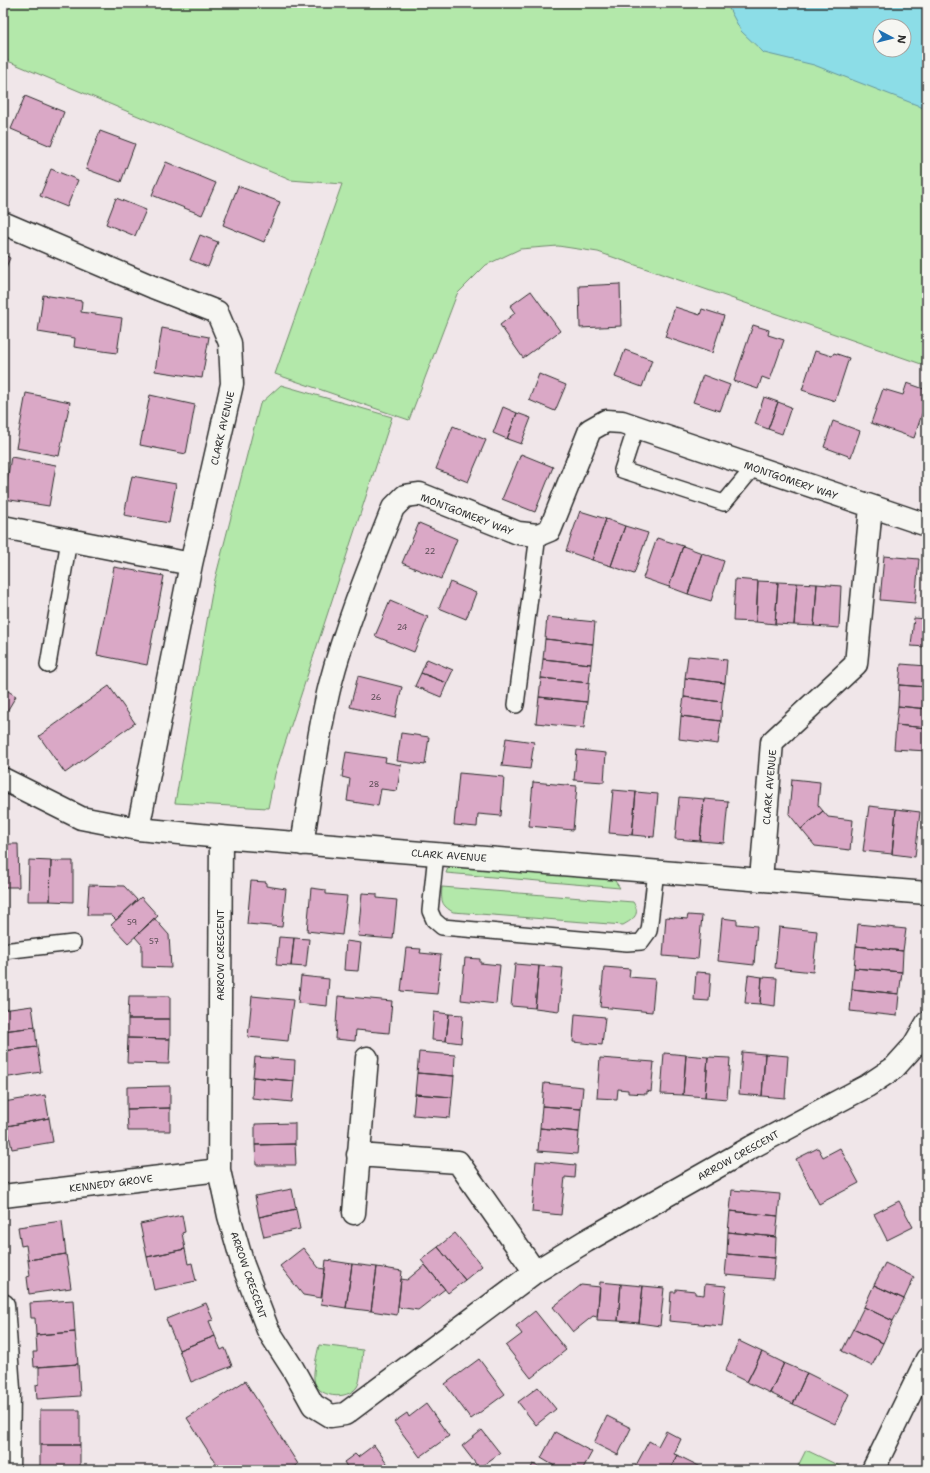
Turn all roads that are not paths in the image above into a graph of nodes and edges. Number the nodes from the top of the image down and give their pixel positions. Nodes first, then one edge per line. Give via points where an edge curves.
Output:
1 (3, 223) edge
2 (636, 427) junction
3 (754, 467) junction
4 (871, 507) junction
5 (927, 526) edge
6 (3, 527) edge
7 (538, 535) junction
8 (68, 540) junction
9 (191, 564) junction
10 (48, 665) dead end
11 (516, 704) dead end
12 (3, 779) edge
13 (138, 829) junction
14 (220, 837) junction
15 (302, 844) junction
16 (436, 854) junction
17 (656, 871) junction
18 (761, 880) junction
19 (927, 893) edge
20 (73, 943) dead end
21 (3, 951) edge
22 (927, 1023) edge
23 (367, 1058) dead end
24 (358, 1155) junction
25 (218, 1170) junction
26 (3, 1196) edge
27 (354, 1213) dead end
28 (535, 1272) junction
29 (3, 1305) edge
30 (927, 1359) edge
31 (8, 1470) edge
32 (873, 1470) edge

1 - 9 street, CLARK AVENUE via 217,312 230,344 232,384
2 - 3 street, MONTGOMERY WAY
2 - 3 lane via 622,470 724,503
2 - 7 street, MONTGOMERY WAY via 622,422 606,421 590,430 550,530
3 - 4 street, MONTGOMERY WAY
4 - 5 street, MONTGOMERY WAY
4 - 18 street, CLARK AVENUE via 856,664 772,742
6 - 8 street
7 - 11 lane
7 - 15 street, MONTGOMERY WAY via 518,533 420,494 406,496 393,508 349,620 330,686
8 - 9 street
8 - 10 lane
9 - 13 street, CLARK AVENUE
12 - 13 street, CLARK AVENUE via 81,818
13 - 14 street, CLARK AVENUE
14 - 15 street, CLARK AVENUE
14 - 25 street, ARROW CRESCENT
15 - 16 street, CLARK AVENUE
16 - 17 street, CLARK AVENUE
16 - 17 lane via 430,911 434,920 442,927 620,942 641,942 649,931
17 - 18 street, CLARK AVENUE
18 - 19 street, CLARK AVENUE
20 - 21 lane
22 - 28 street, ARROW CRESCENT via 913,1047 894,1068 867,1086 586,1241
23 - 24 street
24 - 27 street
24 - 28 street via 458,1162
25 - 26 street, KENNEDY GROVE
25 - 28 street, ARROW CRESCENT via 243,1265 268,1330 313,1405 331,1416 345,1414
29 - 31 street via 9,1389
30 - 32 street

